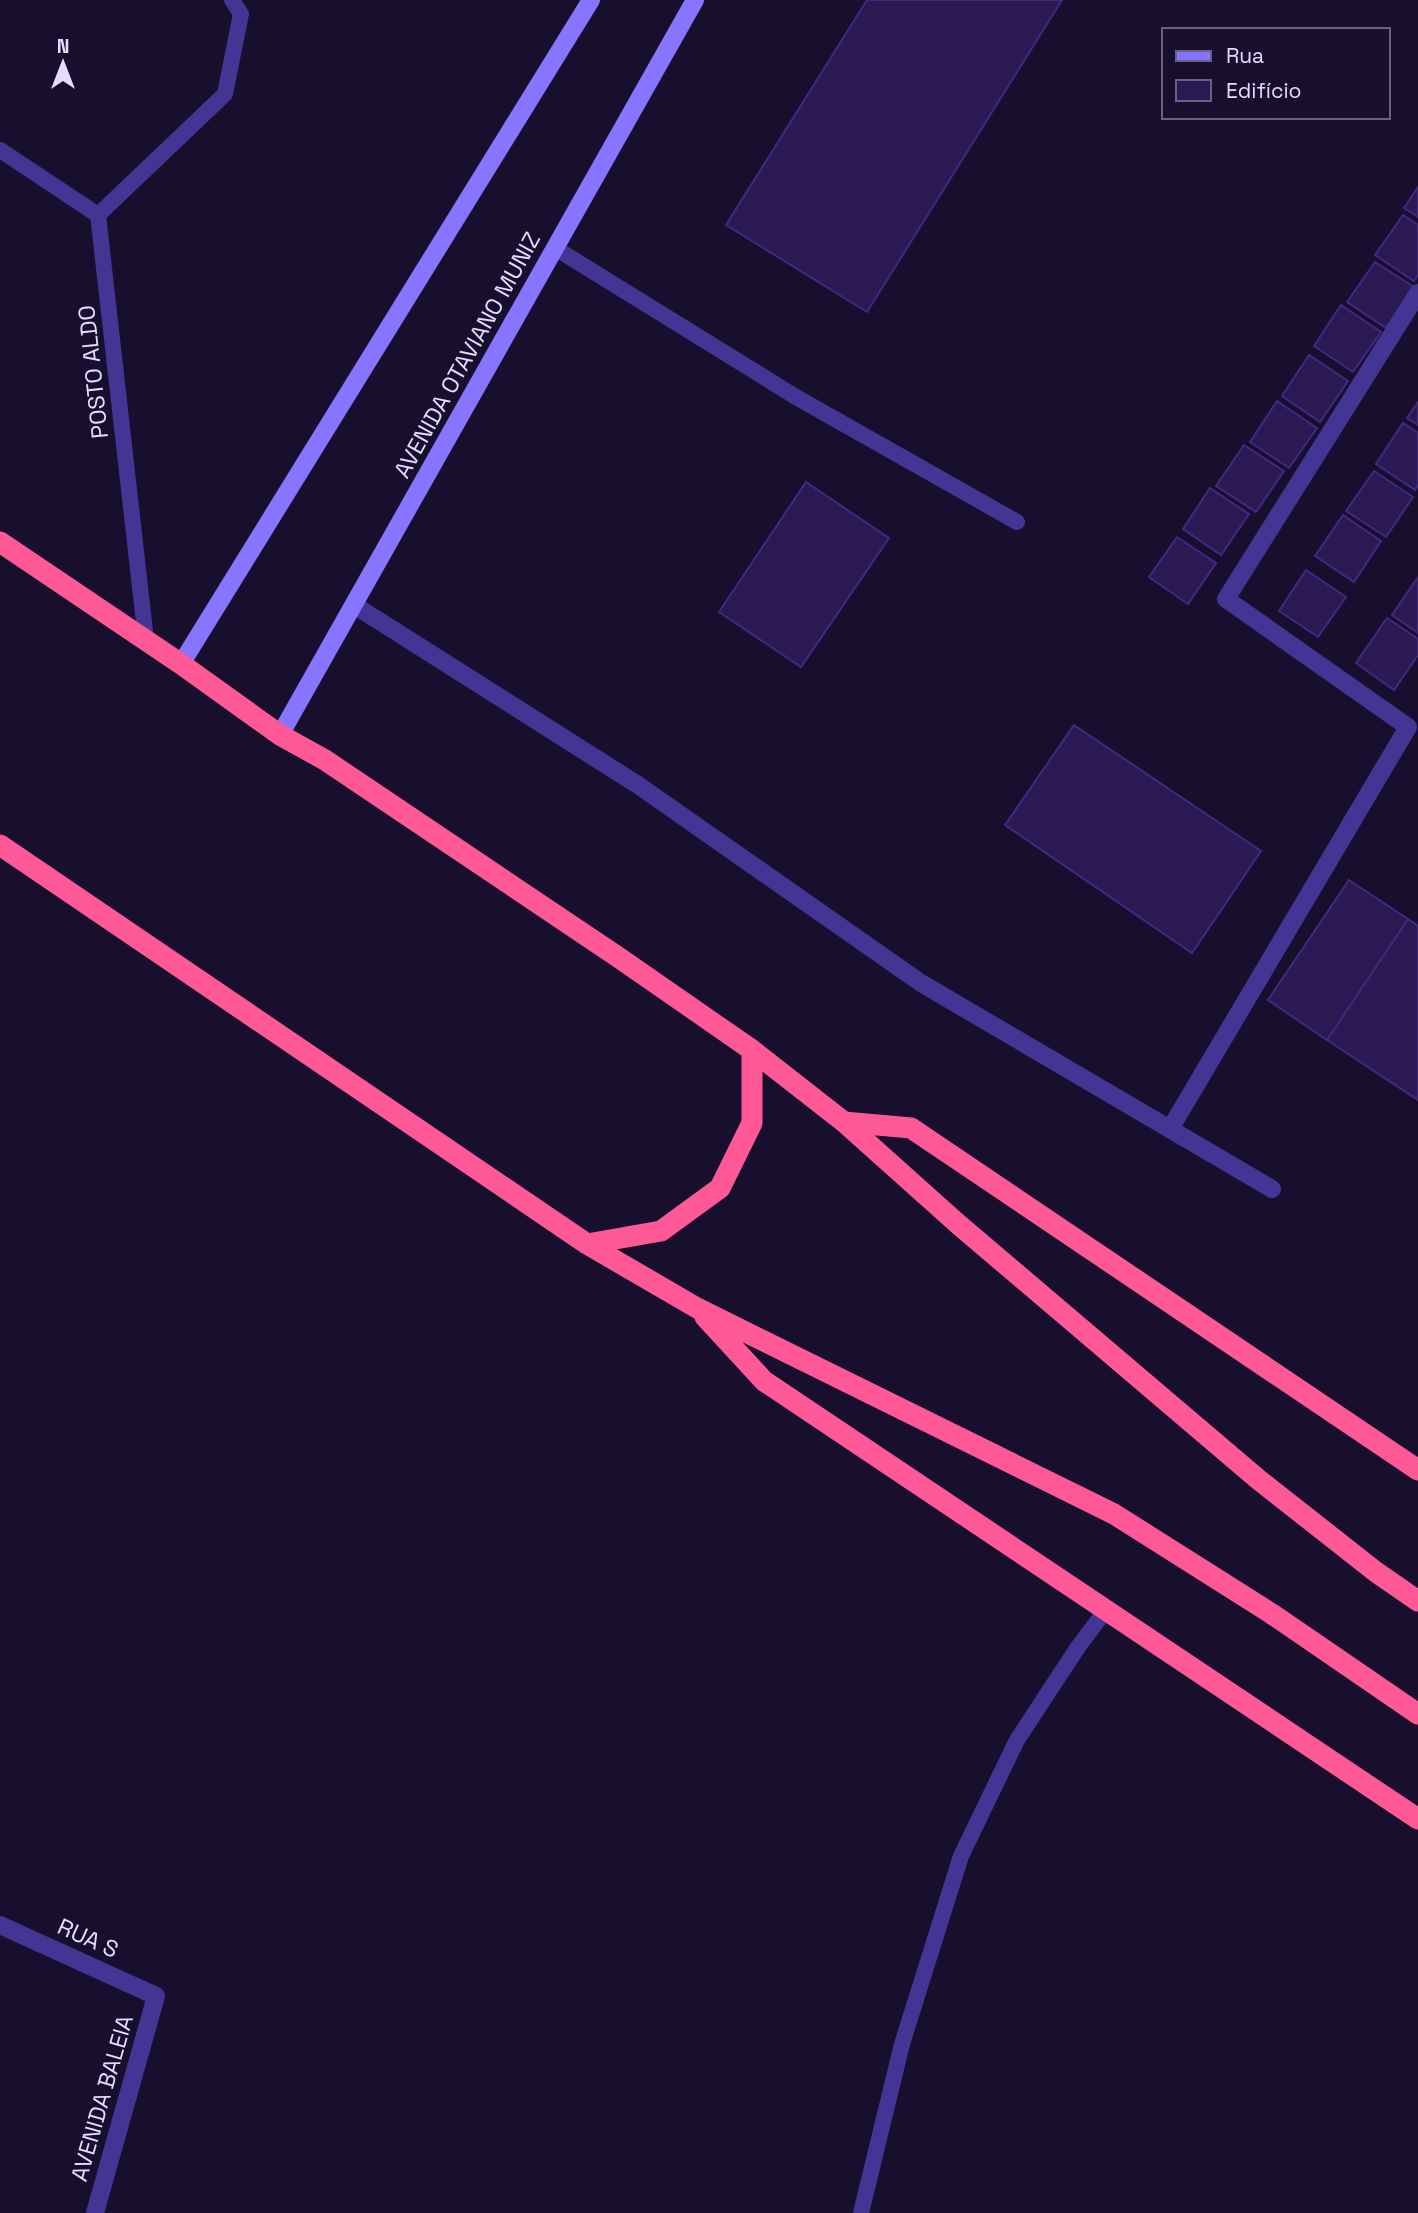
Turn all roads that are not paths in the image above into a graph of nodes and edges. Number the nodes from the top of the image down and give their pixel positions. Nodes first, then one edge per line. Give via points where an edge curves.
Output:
1 (232, 0) edge
2 (590, 0) edge
3 (695, 0) edge
4 (0, 150) edge
5 (98, 215) junction
6 (555, 248) junction
7 (1418, 293) edge
8 (1017, 522) dead end
9 (0, 542) edge
10 (354, 605) junction
11 (146, 640) junction
12 (181, 664) junction
13 (281, 735) junction
14 (0, 845) edge
15 (752, 1050) junction
16 (844, 1122) junction
17 (1170, 1129) junction
18 (1272, 1189) dead end
19 (587, 1244) junction
20 (697, 1308) junction
21 (1418, 1470) edge
22 (1418, 1601) edge
23 (1106, 1610) junction
24 (1418, 1714) edge
25 (1418, 1819) edge
26 (0, 1926) edge
27 (156, 1996) joint
28 (95, 2213) edge
29 (861, 2213) edge

1 - 5 lane via 241,15 225,93
2 - 12 main road
3 - 6 main road, AVENIDA OTAVIANO MUNIZ
4 - 5 lane
5 - 11 lane, POSTO ALDO
6 - 8 lane via 796,397
6 - 10 main road, AVENIDA OTAVIANO MUNIZ
7 - 17 street via 1226,599 1408,727
9 - 11 highway
10 - 13 main road, AVENIDA OTAVIANO MUNIZ
10 - 17 street via 638,785 921,983
11 - 12 highway
12 - 13 highway
13 - 15 highway via 348,775
14 - 19 highway
15 - 16 highway
15 - 19 highway via 752,1123 720,1188 660,1231
16 - 21 highway via 911,1128
16 - 22 highway via 1259,1480
17 - 18 street
19 - 20 highway
20 - 23 highway via 764,1381
20 - 24 highway via 1114,1514
23 - 25 highway
23 - 29 lane via 1017,1740 961,1856 902,2044
26 - 27 street, RUA S
27 - 28 street, AVENIDA BALEIA

